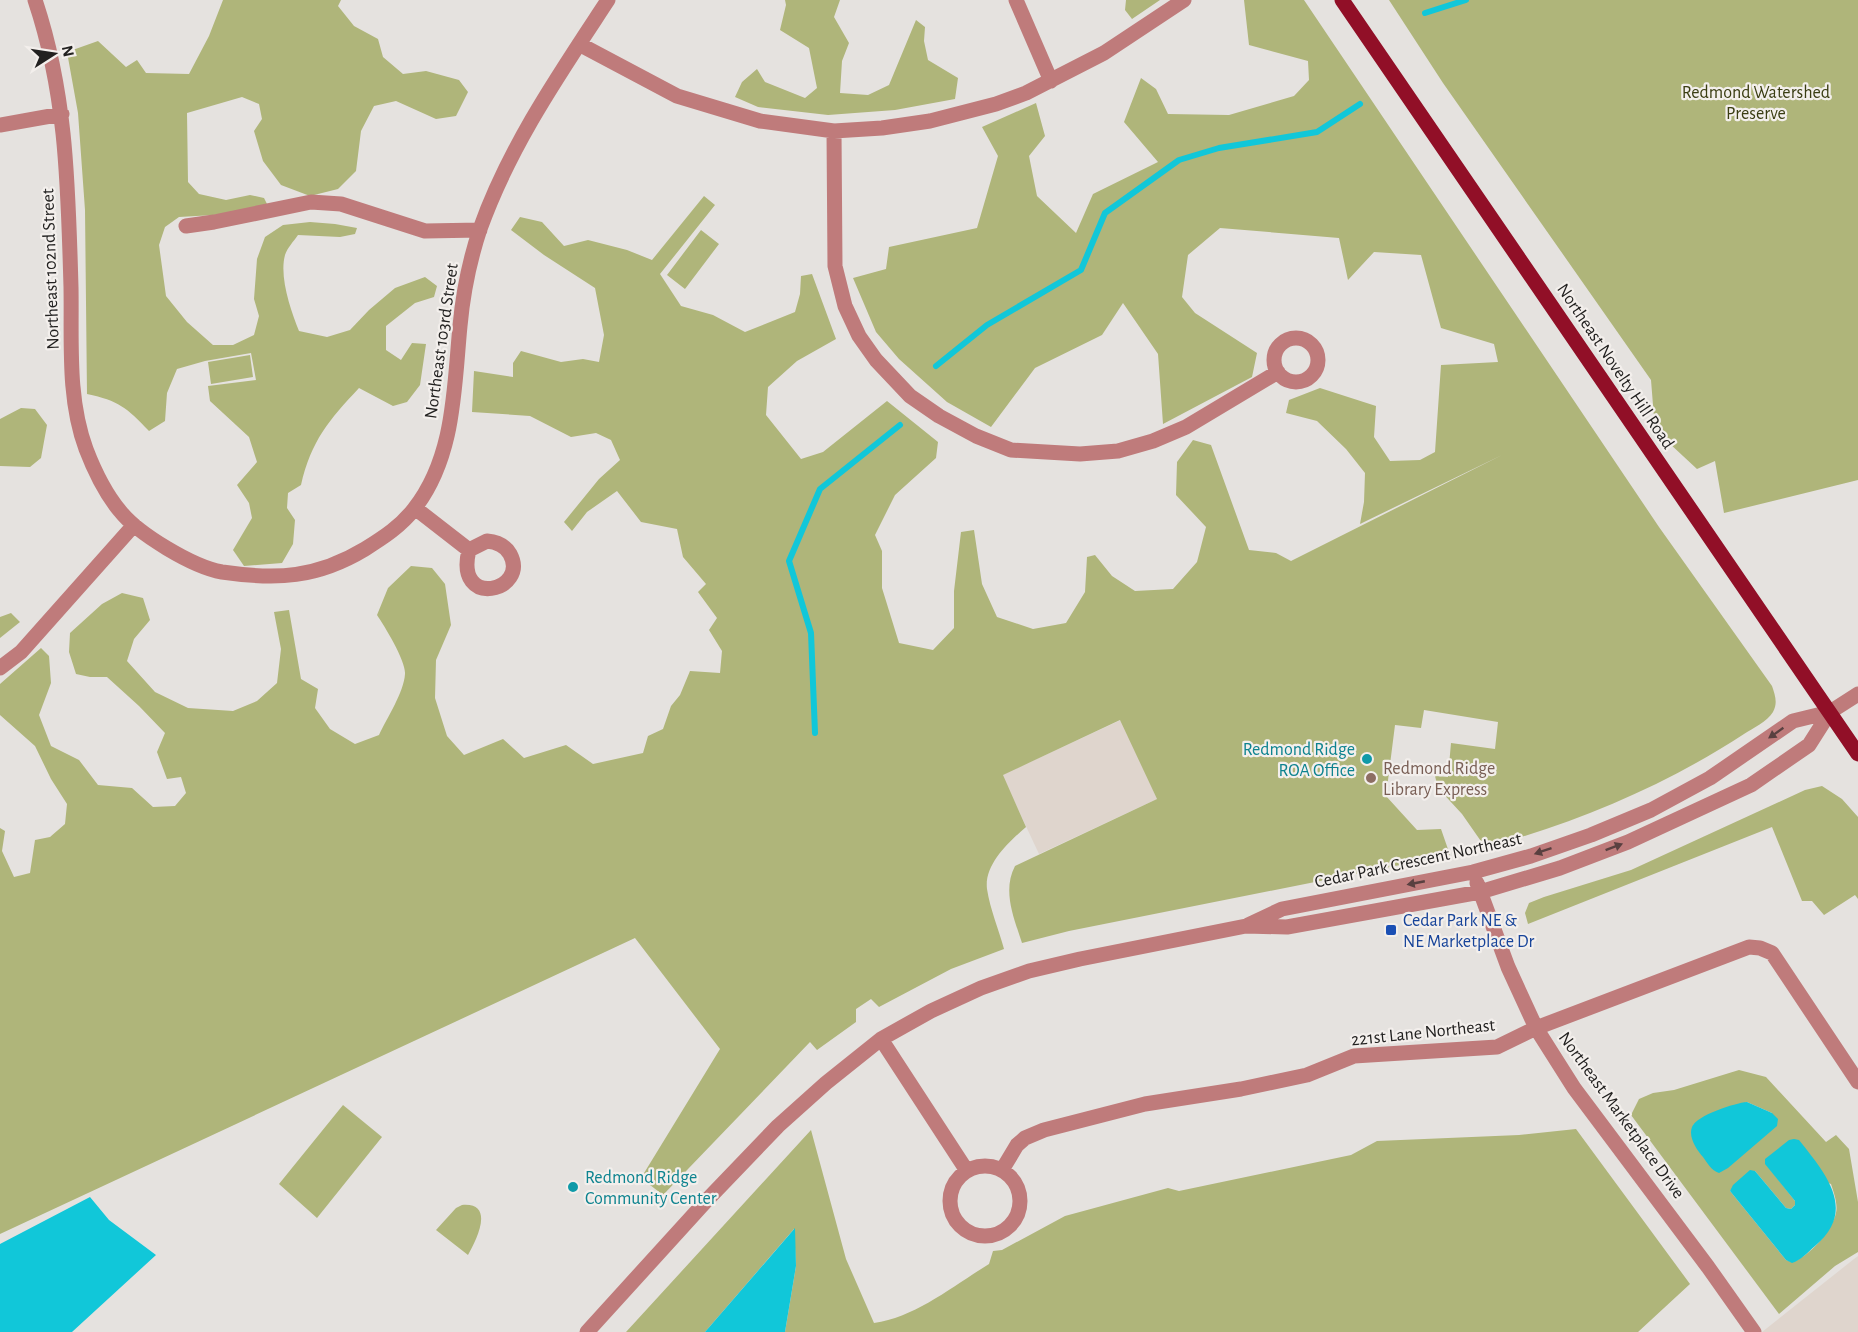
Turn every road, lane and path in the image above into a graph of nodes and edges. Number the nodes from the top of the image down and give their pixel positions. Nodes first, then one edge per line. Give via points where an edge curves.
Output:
1 (35, 0) edge
2 (608, 0) edge
3 (1016, 0) edge
4 (1184, 0) edge
5 (1342, 0) edge
6 (579, 44) junction
7 (1051, 81) junction
8 (62, 114) junction
9 (0, 125) edge
10 (834, 131) junction
11 (186, 226) dead end
12 (480, 230) junction
13 (1278, 372) dead end
14 (415, 508) junction
15 (134, 525) junction
16 (469, 550) dead end
17 (0, 668) edge
18 (1858, 694) edge
19 (1830, 712) junction
20 (1858, 754) edge
21 (1473, 872) junction
22 (1480, 892) junction
23 (1246, 926) junction
24 (1536, 1028) junction
25 (881, 1039) junction
26 (1858, 1082) edge
27 (1002, 1170) junction
28 (967, 1171) junction
29 (588, 1332) edge
30 (1754, 1332) edge

1 - 8 street, Northeast 102nd Street via 54,62
2 - 6 street, Northeast 103rd Street
3 - 7 street
4 - 7 street via 1104,53
5 - 19 main road, Northeast Novelty Hill Road
6 - 10 street via 677,96 760,121
6 - 12 street, Northeast 103rd Street via 526,126
7 - 10 street via 996,104 930,121
8 - 9 street
8 - 15 street, Northeast 102nd Street via 69,199 76,414 99,477 120,511
10 - 13 street via 835,266 845,306 876,360 910,396 975,436 1011,450 1118,452 1186,427
11 - 12 street via 310,202 341,204 425,231
12 - 14 street, Northeast 103rd Street via 460,321 454,401 447,434 436,470
14 - 15 street, Northeast 103rd Street via 398,527 342,563 279,576 246,575 194,563
14 - 16 street
15 - 17 street via 21,652
18 - 19 street
19 - 20 main road, Northeast Novelty Hill Road
19 -> 21 street, Cedar Park Crescent Northeast via 1793,721 1710,778 1651,810 1531,856
22 -> 19 street, Cedar Park Crescent Northeast via 1628,842 1751,785 1809,745
21 - 22 street, Northeast Marketplace Drive
21 -> 23 street, Cedar Park Crescent Northeast via 1282,909
22 - 23 street, Cedar Park Crescent Northeast via 1287,927
22 - 24 street, Northeast Marketplace Drive
23 - 25 street, Cedar Park Crescent Northeast via 1029,971 955,999
24 - 26 street, 221st Lane Northeast via 1749,946 1772,953
24 - 27 street, 221st Lane Northeast via 1497,1047 1354,1056 1306,1075 1145,1104 1044,1130 1024,1138
24 - 30 street, Northeast Marketplace Drive via 1574,1088
25 - 28 street
25 - 29 street, Cedar Park Crescent Northeast via 778,1126
27 - 28 street via 979,1166
27 - 28 street via 1018,1188 1019,1212 1005,1231 983,1237 962,1228 951,1210 952,1187

